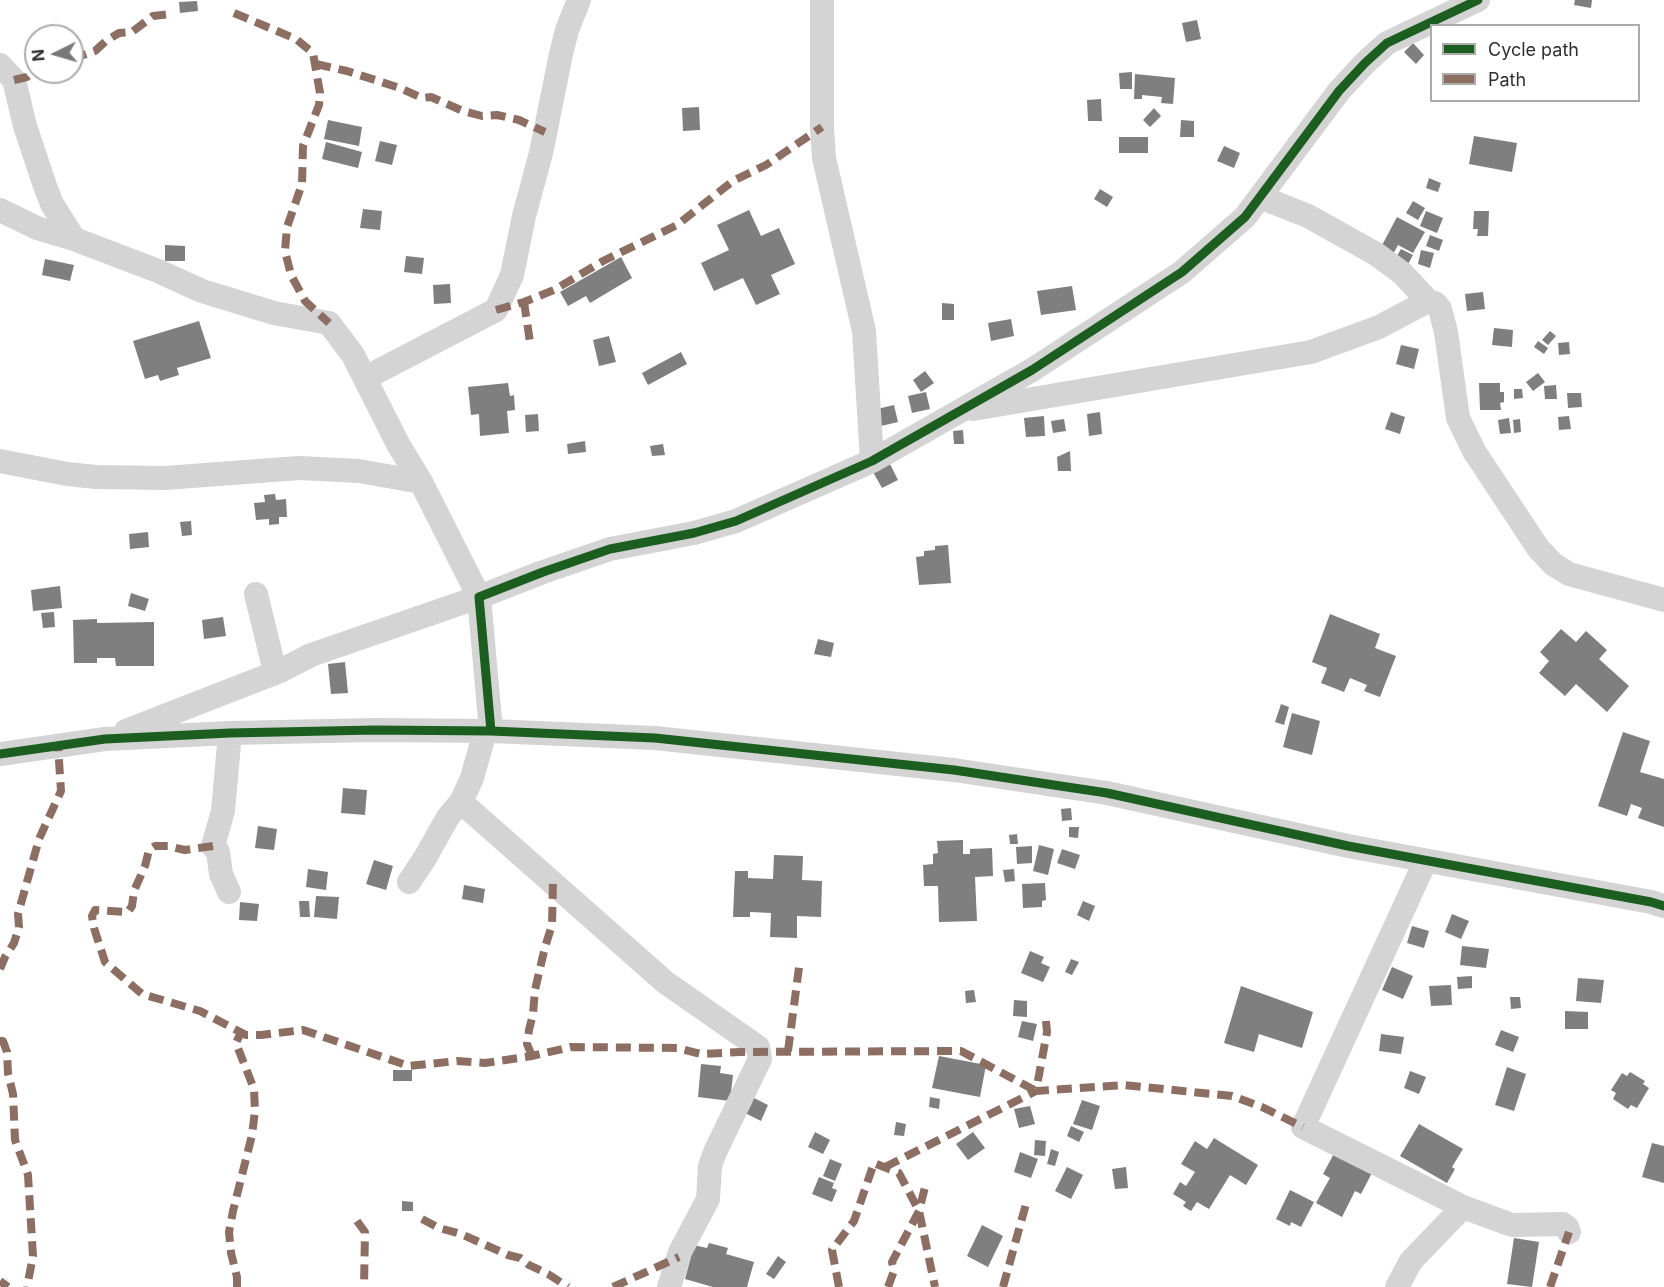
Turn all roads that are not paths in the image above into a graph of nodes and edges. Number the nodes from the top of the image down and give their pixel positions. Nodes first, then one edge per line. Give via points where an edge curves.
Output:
1 (579, 0) edge
2 (822, 0) edge
3 (1478, 0) edge
4 (0, 65) edge
5 (1260, 197) junction
6 (0, 210) edge
7 (74, 239) junction
8 (1428, 301) junction
9 (365, 378) junction
10 (960, 412) junction
11 (0, 461) edge
12 (872, 461) junction
13 (421, 482) junction
14 (256, 594) dead end
15 (479, 597) junction
16 (1664, 600) edge
17 (275, 672) junction
18 (488, 732) junction
19 (230, 733) junction
20 (105, 740) junction
21 (0, 754) edge
22 (461, 802) junction
23 (1425, 862) junction
24 (409, 882) dead end
25 (229, 892) dead end
26 (1664, 906) edge
27 (1463, 1207) junction
28 (1569, 1232) dead end
29 (669, 1287) edge
30 (1397, 1287) edge

1 - 9 street via 561,54 512,275 496,310
2 - 12 street via 824,158 864,330
3 - 5 street via 1387,43 1340,91
4 - 7 street via 14,80 45,186
5 - 8 street via 1308,216 1376,254 1402,273
5 - 10 street via 1245,217 1182,273
6 - 7 street via 37,228
7 - 9 street via 202,291 274,313 329,323
8 - 10 street via 1379,327 1311,352
8 - 16 street via 1440,309 1446,332 1458,418 1474,451 1538,548 1569,574
9 - 13 street
10 - 12 street
11 - 13 street via 96,477 165,478 299,468 359,471
12 - 15 street via 735,521 610,549
13 - 15 street
14 - 17 street
15 - 17 street via 311,655
15 - 18 street
17 - 20 street
18 - 19 street
18 - 22 street
18 - 23 street via 654,738 954,770 1107,793
19 - 20 street
19 - 25 street via 223,811 213,846
20 - 21 street
22 - 24 street via 441,827
22 - 29 street via 665,982 758,1047 760,1059 715,1152 708,1199 680,1252
23 - 26 street
23 - 27 street via 1302,1127
27 - 28 street via 1512,1225 1563,1224
27 - 30 street via 1411,1261

